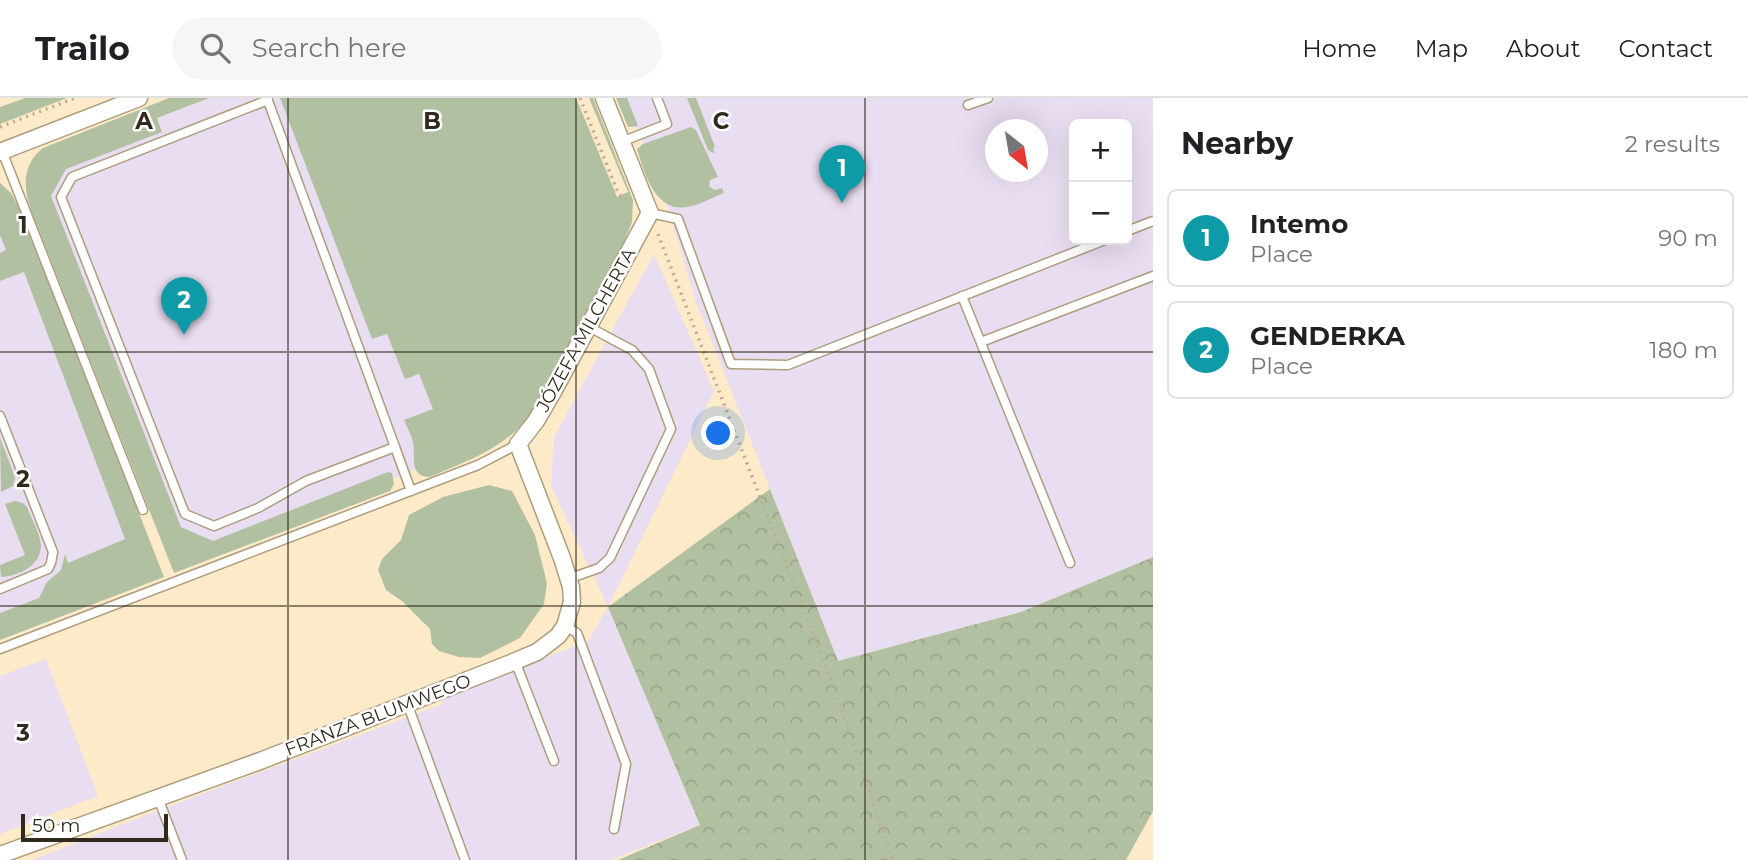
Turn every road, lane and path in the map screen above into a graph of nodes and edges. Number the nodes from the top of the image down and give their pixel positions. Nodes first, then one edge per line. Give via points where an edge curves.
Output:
1 (75, 98) edge
2 (139, 98) edge
3 (580, 98) edge
4 (604, 98) edge
5 (657, 98) edge
6 (988, 98) edge
7 (267, 99) edge
8 (968, 105) dead end
9 (0, 127) edge
10 (621, 142) junction
11 (1, 151) edge
12 (628, 202) dead end
13 (650, 214) junction
14 (1153, 221) edge
15 (1132, 229) edge
16 (1092, 245) edge
17 (1153, 276) edge
18 (962, 296) junction
19 (589, 327) junction
20 (981, 342) junction
21 (0, 416) edge
22 (518, 444) junction
23 (394, 447) junction
24 (411, 491) junction
25 (143, 510) dead end
26 (1070, 563) dead end
27 (568, 579) junction
28 (0, 589) edge
29 (565, 626) junction
30 (0, 649) edge
31 (515, 661) junction
32 (407, 704) junction
33 (554, 761) dead end
34 (158, 798) junction
35 (614, 829) dead end
36 (0, 855) edge
37 (182, 860) edge
38 (465, 860) edge
39 (893, 860) edge

1 - 9 path
2 - 11 street
3 - 12 path via 619,195
4 - 10 street
5 - 10 lane via 667,124
6 - 8 lane
7 - 23 lane
7 - 23 lane via 72,177 61,197 185,514 215,526 306,481
10 - 13 street
11 - 25 lane
13 - 18 lane via 678,219 731,364 788,365
13 - 19 street, JÓZEFA MILCHERTA
13 - 39 path via 831,680
14 - 15 lane
16 - 18 lane
17 - 20 lane
18 - 20 lane
19 - 22 street, JÓZEFA MILCHERTA
19 - 27 lane via 632,350 649,369 671,429 610,558 599,568
20 - 26 lane
21 - 28 lane via 53,552 48,569
22 - 24 lane
22 - 27 street
23 - 24 lane
24 - 30 lane
27 - 29 street via 572,602
29 - 31 street, FRANZA BLUMWEGO via 550,643
29 - 35 lane via 577,633 626,764
31 - 32 street, FRANZA BLUMWEGO
31 - 33 lane
32 - 34 street, FRANZA BLUMWEGO
32 - 38 lane
34 - 36 street, FRANZA BLUMWEGO
34 - 37 lane

